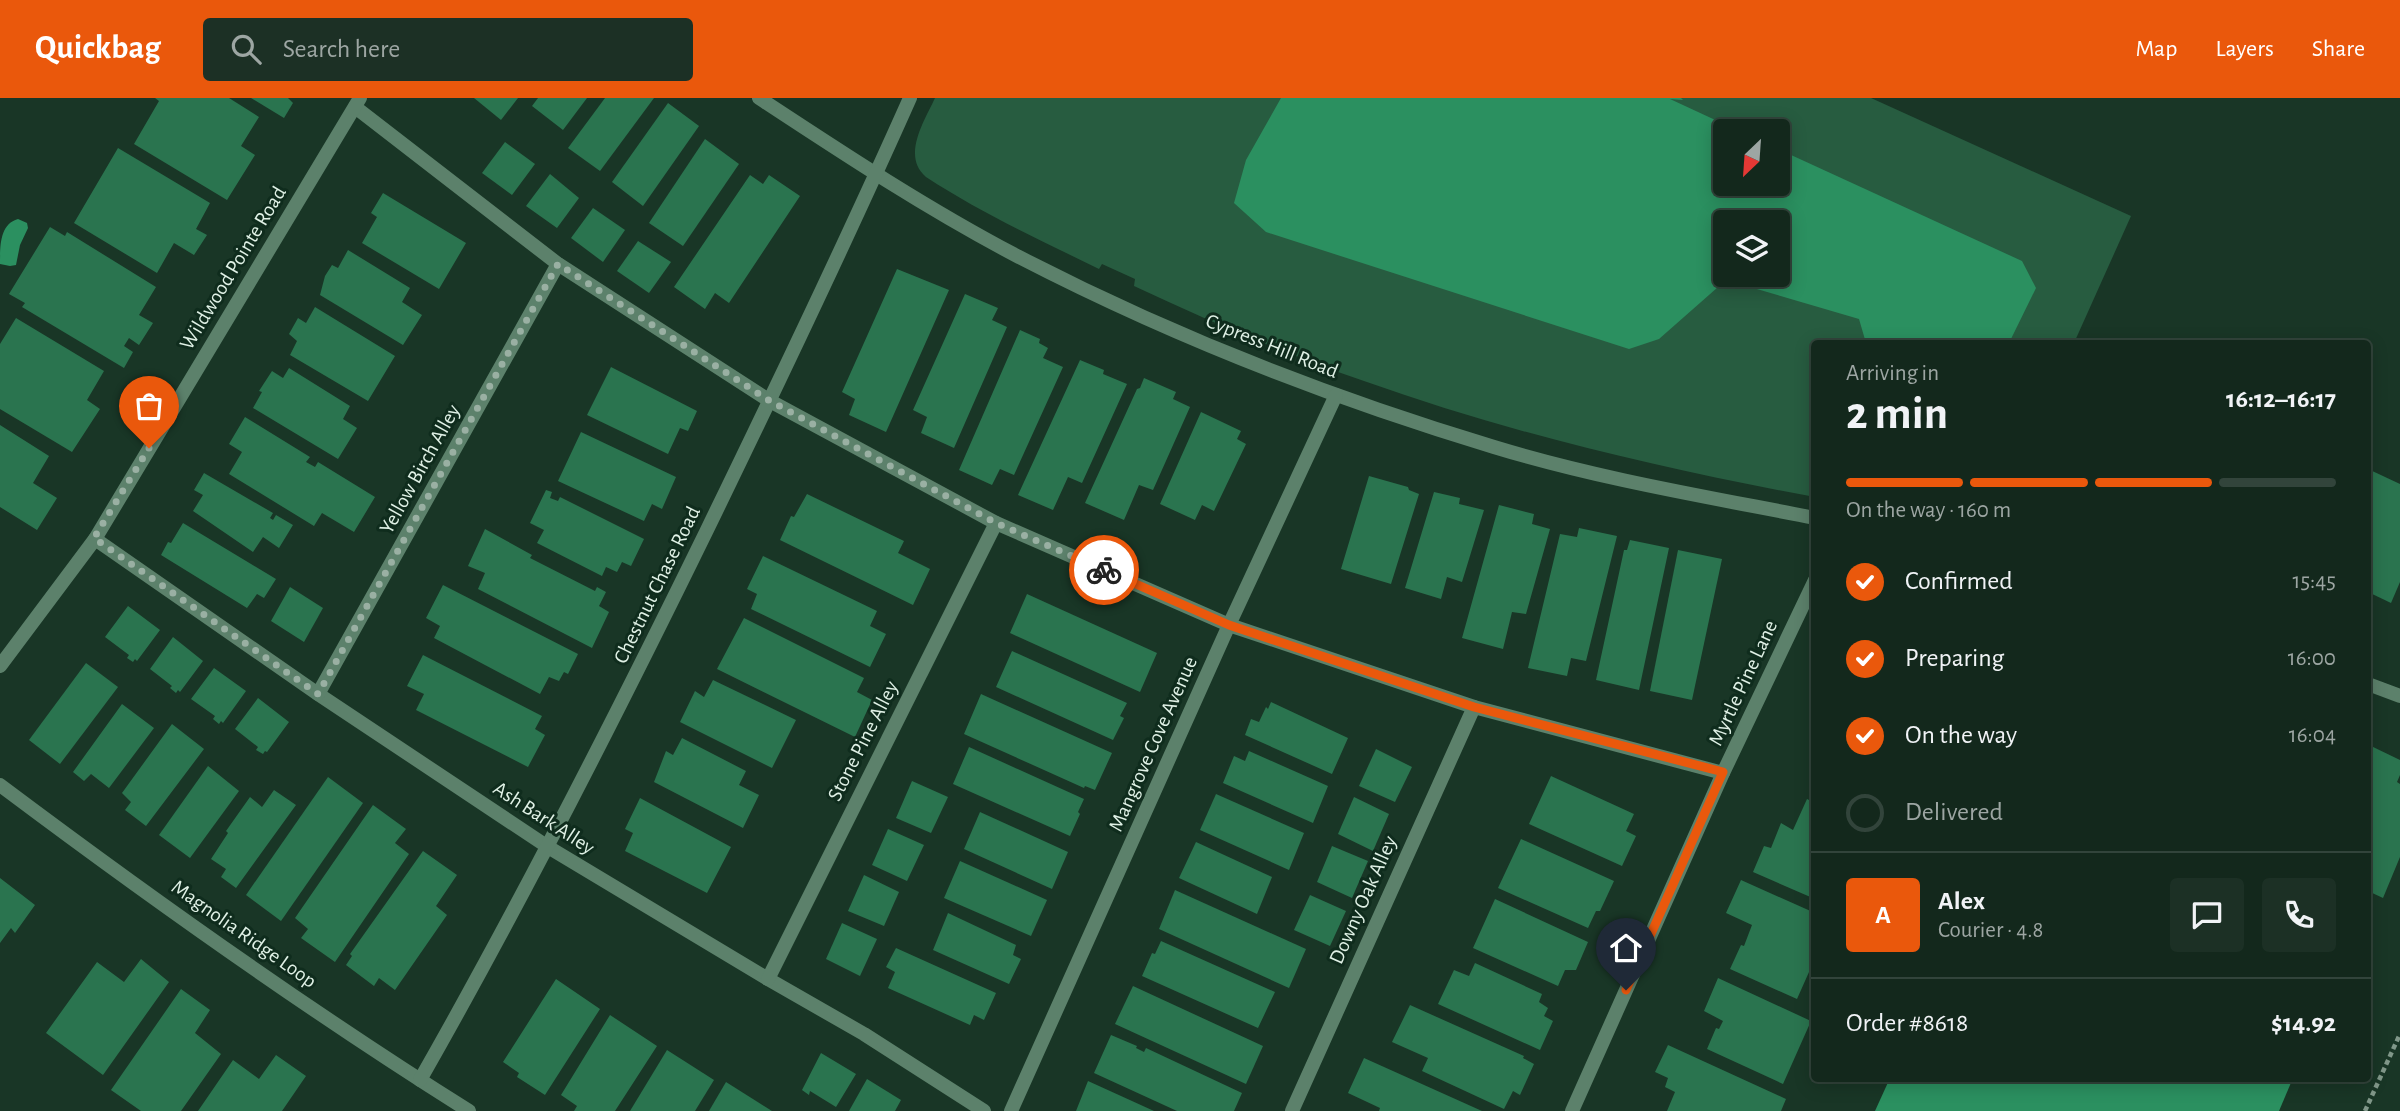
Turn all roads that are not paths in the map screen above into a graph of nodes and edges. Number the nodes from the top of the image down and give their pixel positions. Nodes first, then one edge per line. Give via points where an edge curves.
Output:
1 (759, 98) edge
2 (910, 98) edge
3 (358, 102) edge
4 (876, 176) junction
5 (558, 264) junction
6 (1336, 395) junction
7 (770, 401) junction
8 (1811, 517) edge
9 (996, 523) junction
10 (94, 538) junction
11 (1811, 588) edge
12 (1229, 625) junction
13 (0, 666) edge
14 (2371, 685) edge
15 (318, 694) junction
16 (2400, 696) edge
17 (1474, 707) junction
18 (1723, 772) junction
19 (0, 785) edge
20 (548, 847) junction
21 (768, 979) junction
22 (420, 1080) junction
23 (469, 1111) edge
24 (984, 1111) edge
25 (1011, 1111) edge
26 (1292, 1111) edge
27 (1572, 1111) edge

1 - 4 street, Cypress Hill Road
2 - 4 street, Chestnut Chase Road
3 - 5 street
3 - 10 street, Wildwood Pointe Road
4 - 6 street, Cypress Hill Road via 1018,257 1147,319
4 - 7 street, Chestnut Chase Road
5 - 7 street
5 - 15 street, Yellow Birch Alley
6 - 8 street, Cypress Hill Road via 1495,448 1630,482
6 - 12 street, Mangrove Cove Avenue
7 - 9 street
7 - 20 street, Chestnut Chase Road
9 - 12 street
9 - 21 street, Stone Pine Alley
10 - 13 street, Wildwood Pointe Road
10 - 15 street, Ash Bark Alley
11 - 18 street, Myrtle Pine Lane
12 - 17 street
12 - 25 street, Mangrove Cove Avenue
14 - 16 street
15 - 20 street, Ash Bark Alley
17 - 18 street
17 - 26 street, Downy Oak Alley
18 - 27 street, Myrtle Pine Lane
19 - 22 street, Magnolia Ridge Loop via 163,904
20 - 21 street, Ash Bark Alley
20 - 22 street, Chestnut Chase Road
21 - 24 street, Ash Bark Alley
22 - 23 street, Magnolia Ridge Loop

